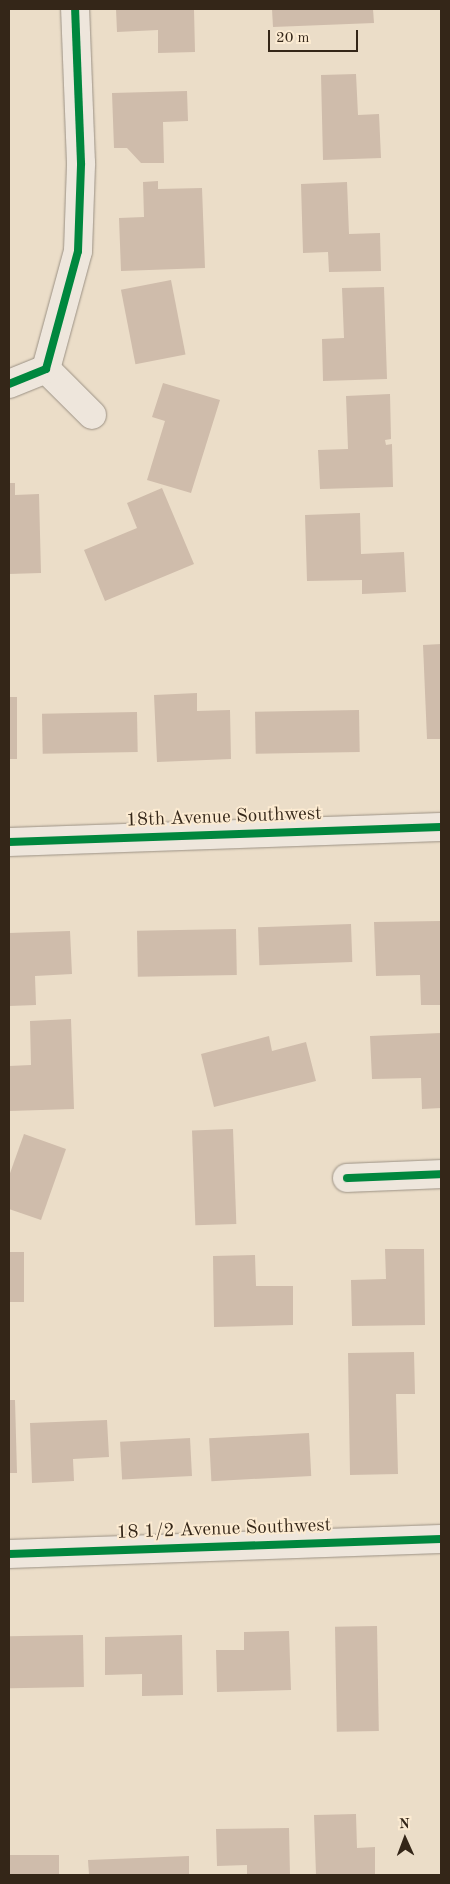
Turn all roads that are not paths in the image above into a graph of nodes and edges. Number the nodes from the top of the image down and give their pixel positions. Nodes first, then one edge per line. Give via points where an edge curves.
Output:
1 (75, 9) edge
2 (46, 369) junction
3 (9, 384) edge
4 (92, 415) dead end
5 (441, 827) edge
6 (9, 842) edge
7 (441, 1174) edge
8 (347, 1178) dead end
9 (441, 1539) edge
10 (9, 1554) edge

1 - 2 street via 81,163 78,251
2 - 3 street
2 - 4 street
5 - 6 street, 18th Avenue Southwest
7 - 8 street
9 - 10 street, 18 1/2 Avenue Southwest

